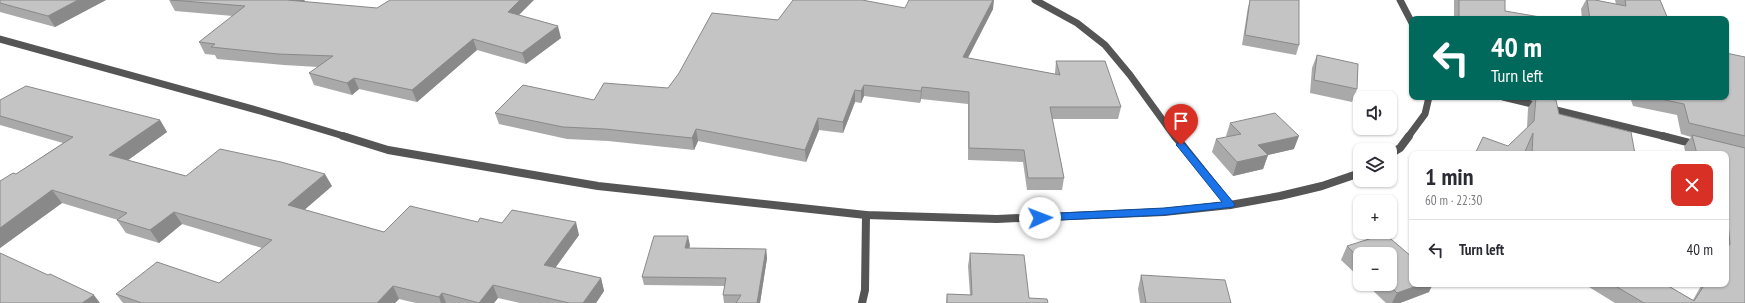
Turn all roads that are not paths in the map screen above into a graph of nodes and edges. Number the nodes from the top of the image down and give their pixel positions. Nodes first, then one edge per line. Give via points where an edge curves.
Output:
1 (1035, 0) edge
2 (1400, 0) edge
3 (1409, 17) edge
4 (0, 39) edge
5 (1428, 100) edge
6 (1515, 100) edge
7 (1707, 147) edge
8 (1397, 150) edge
9 (1353, 175) edge
10 (1230, 205) junction
11 (866, 216) junction
12 (862, 303) edge

1 - 10 street via 1077,23 1105,45
2 - 3 street
4 - 11 street via 260,111 388,150 598,186
5 - 8 street via 1425,114
6 - 7 street
9 - 10 street via 1322,186
10 - 11 street via 1164,212 1004,219
11 - 12 street via 865,290

